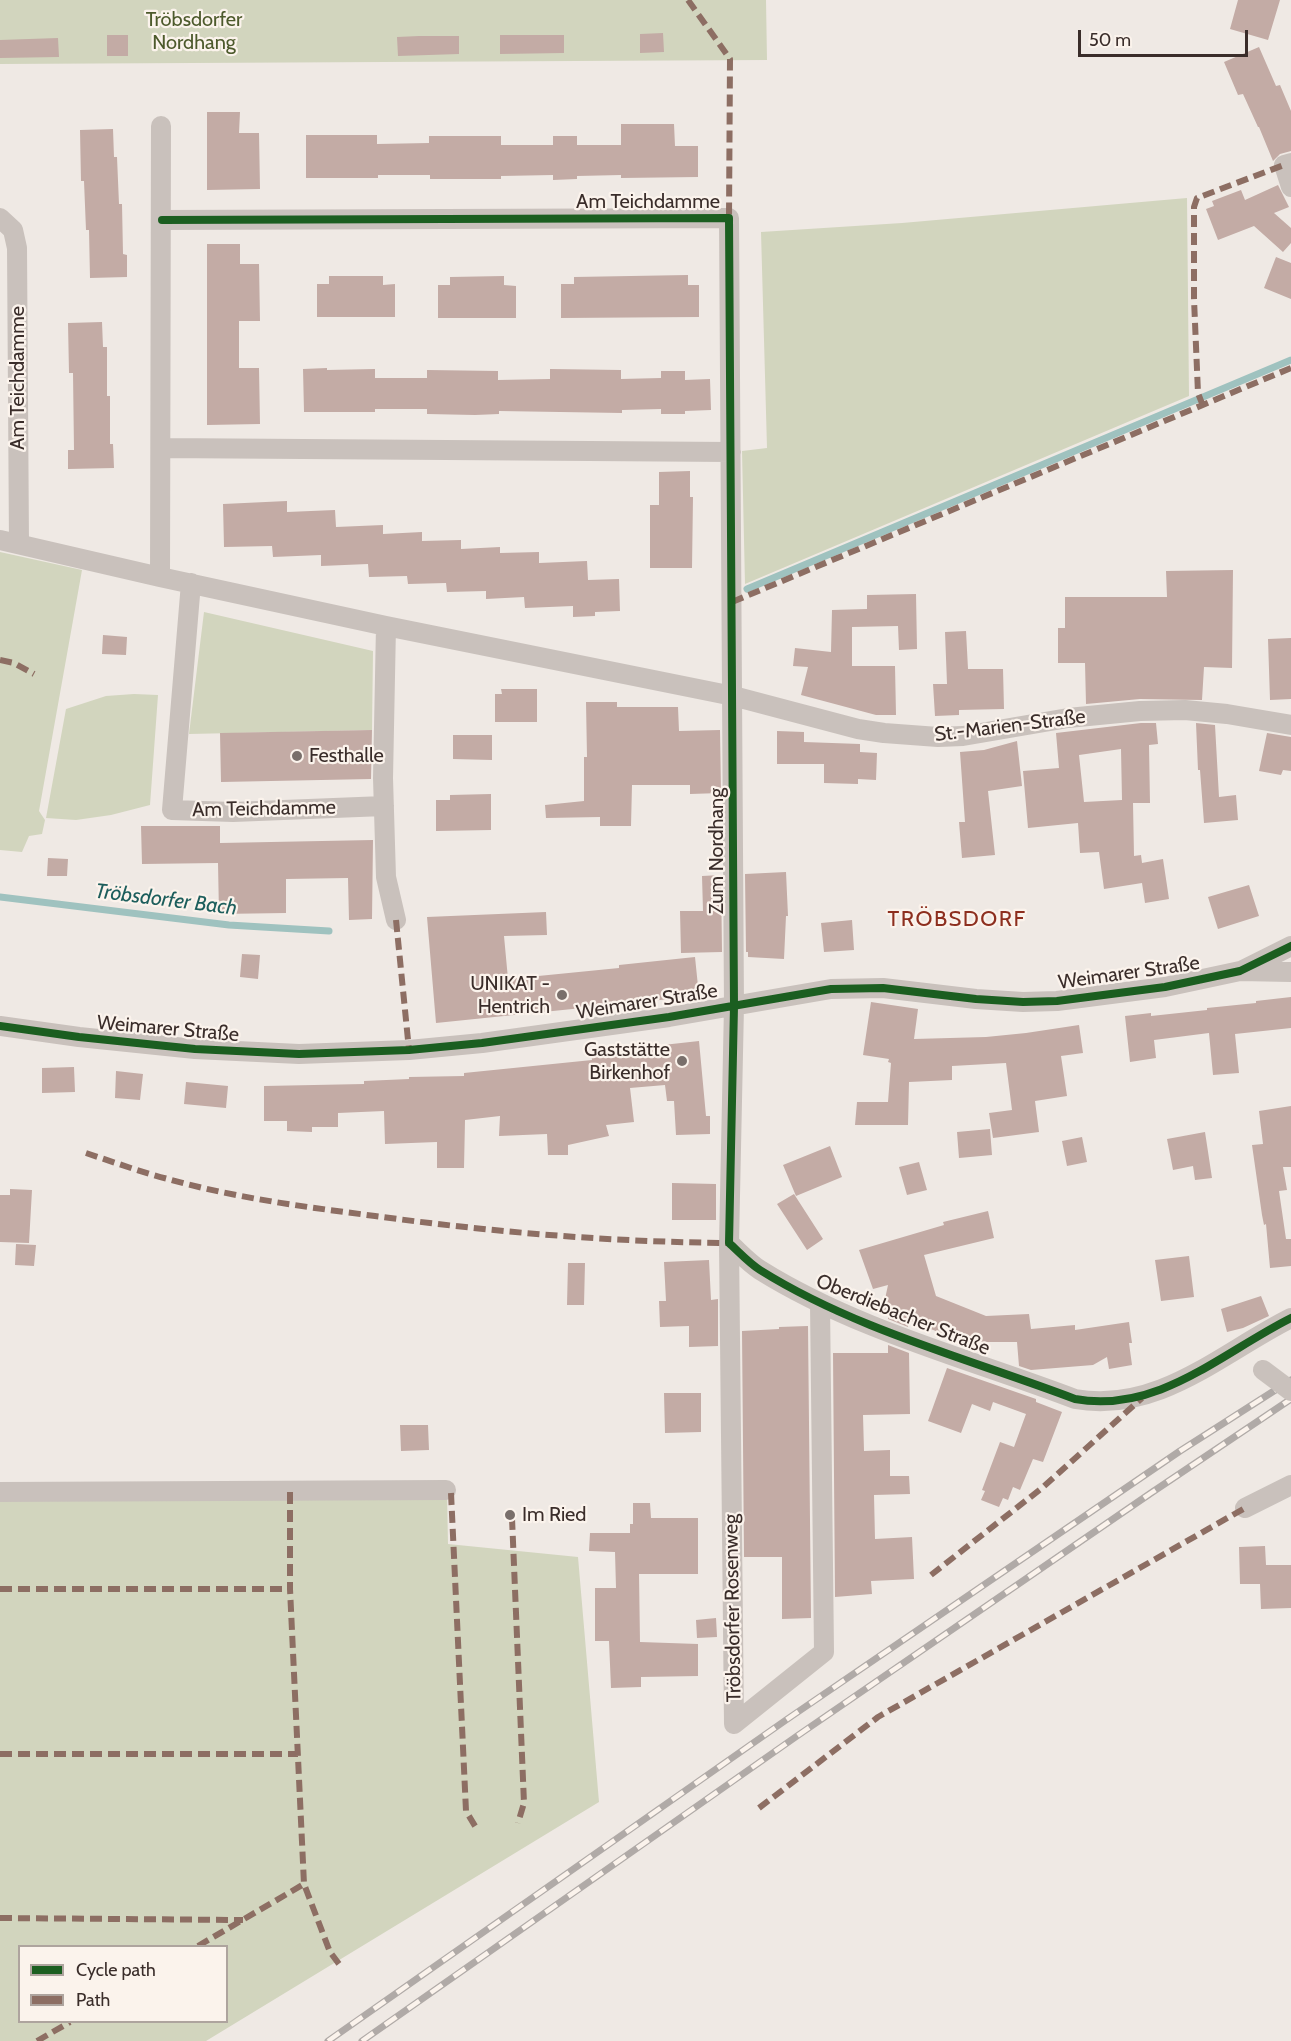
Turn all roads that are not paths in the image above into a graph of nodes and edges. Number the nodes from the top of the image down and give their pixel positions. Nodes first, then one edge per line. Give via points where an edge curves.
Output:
1 (161, 126) dead end
2 (1291, 163) edge
3 (1291, 188) edge
4 (0, 218) edge
5 (162, 220) junction
6 (161, 448) junction
7 (731, 452) junction
8 (9, 542) edge
9 (160, 577) junction
10 (191, 583) junction
11 (386, 626) junction
12 (733, 696) junction
13 (1291, 725) edge
14 (384, 806) junction
15 (396, 920) dead end
16 (1291, 946) edge
17 (1240, 971) junction
18 (1291, 972) edge
19 (734, 1006) junction
20 (0, 1026) edge
21 (729, 1243) junction
22 (820, 1303) junction
23 (1291, 1318) edge
24 (1242, 1347) junction
25 (1291, 1391) edge
26 (1291, 1485) edge
27 (446, 1490) dead end
28 (0, 1492) edge
29 (1245, 1508) dead end

1 - 5 street
2 - 3 street via 1284,165
4 - 8 street, Am Teichdamme via 13,230 17,248
5 - 6 street
5 - 7 street, Am Teichdamme via 729,218
6 - 7 street
6 - 9 street
7 - 12 street, Am Teichdamme
8 - 9 street, Am Teichdamme
9 - 10 street, Am Teichdamme
10 - 11 street, Am Teichdamme
10 - 14 street, Am Teichdamme via 172,810 233,812
11 - 12 street, Am Teichdamme
11 - 14 street
12 - 13 street, St.-Marien-Straße via 858,729 939,736 1140,711 1185,710
12 - 19 street, Zum Nordhang
14 - 15 street via 386,877
16 - 17 street, Weimarer Straße
17 - 18 street, Weimarer Straße
17 - 19 street, Weimarer Straße via 1165,987 1057,1001 1000,1001 849,988
19 - 20 street, Weimarer Straße via 482,1043 310,1054 184,1048
19 - 21 street
21 - 22 street, Oberdiebacher Straße via 758,1269
21 - 22 street, Tröbsdorfer Rosenweg via 734,1724 824,1653
22 - 24 street, Oberdiebacher Straße via 1075,1399 1096,1402 1126,1400 1162,1390
23 - 24 street, Oberdiebacher Straße
24 - 25 street, bridge via 1251,1360
26 - 29 street
27 - 28 street

